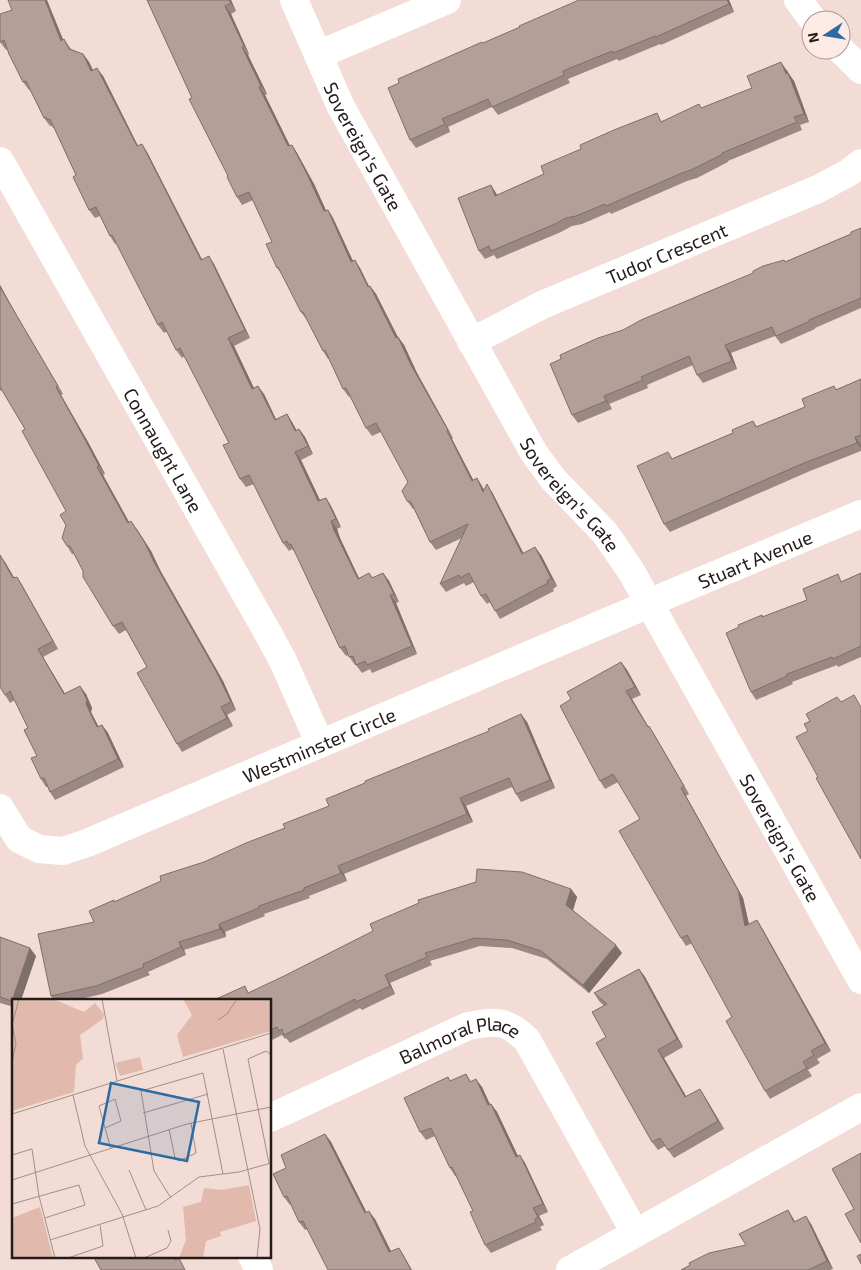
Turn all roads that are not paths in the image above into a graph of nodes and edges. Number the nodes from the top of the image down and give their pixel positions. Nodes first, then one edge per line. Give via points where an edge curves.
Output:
1 (294, 0) edge
2 (447, 0) edge
3 (318, 55) junction
4 (851, 60) edge
5 (861, 70) edge
6 (0, 161) edge
7 (861, 163) edge
8 (471, 342) junction
9 (861, 514) edge
10 (649, 604) junction
11 (320, 744) junction
12 (0, 808) edge
13 (861, 980) edge
14 (861, 1107) edge
15 (271, 1118) edge
16 (635, 1233) junction
17 (253, 1258) edge
18 (259, 1270) edge
19 (570, 1270) edge

1 - 3 street, Sovereign's Gate
2 - 3 street
3 - 8 street, Sovereign's Gate via 341,107
4 - 5 street
6 - 11 street, Connaught Lane via 269,635
7 - 8 street, Tudor Crescent via 818,189 542,305
8 - 10 street, Sovereign's Gate via 538,460 605,533
9 - 10 street, Stuart Avenue
10 - 11 street, Westminster Circle
10 - 13 street, Sovereign's Gate
11 - 12 street, Westminster Circle via 63,851 39,849 19,839
14 - 16 street
15 - 16 street, Balmoral Place via 468,1026 508,1024 527,1040
16 - 19 street
17 - 18 street

